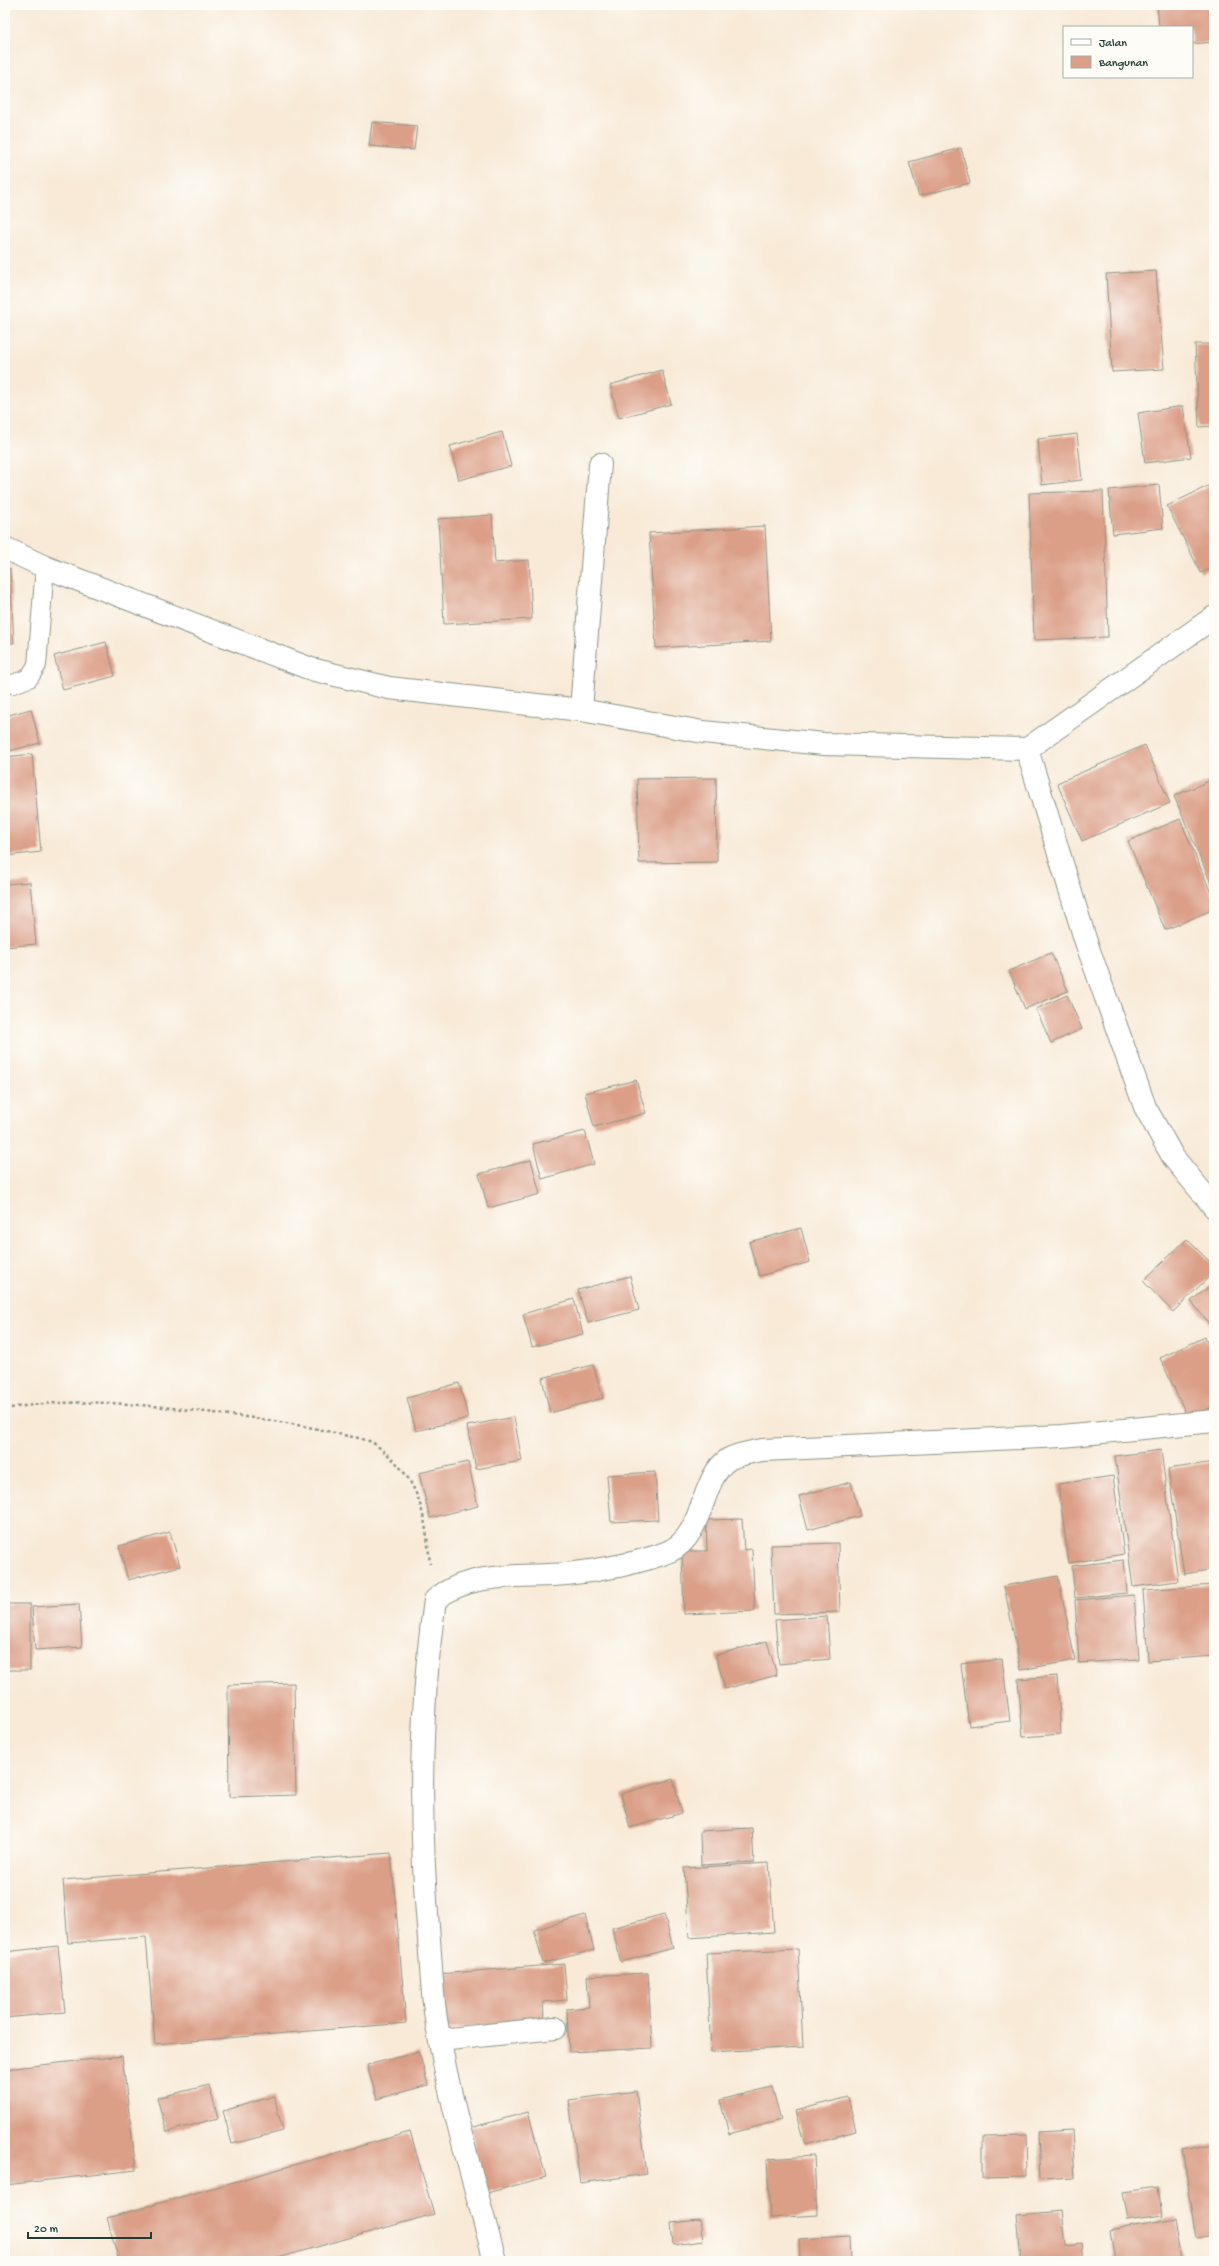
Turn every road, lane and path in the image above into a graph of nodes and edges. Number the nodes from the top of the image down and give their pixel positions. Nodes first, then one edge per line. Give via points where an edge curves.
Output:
1 (600, 464) dead end
2 (5, 548) edge
3 (45, 566) junction
4 (1214, 617) edge
5 (13, 684) dead end
6 (581, 710) junction
7 (1027, 749) junction
8 (1214, 1207) edge
9 (5, 1408) edge
10 (1214, 1421) edge
11 (435, 1600) junction
12 (555, 2028) dead end
13 (440, 2040) junction
14 (495, 2261) edge

1 - 6 street
2 - 3 street
3 - 5 lane via 37,665 29,678
3 - 6 street via 311,669 389,688
4 - 7 street
6 - 7 street via 703,732 824,744
7 - 8 street via 1086,942 1145,1107 1173,1157
9 - 11 path via 79,1403 186,1409 304,1425 375,1443 401,1466 416,1489 426,1522
10 - 11 street via 1062,1436 762,1450 730,1459 717,1472 696,1521 671,1551 644,1560 568,1574 480,1580 447,1590
11 - 13 street via 424,1711 422,1844 436,2019
12 - 13 street
13 - 14 street

